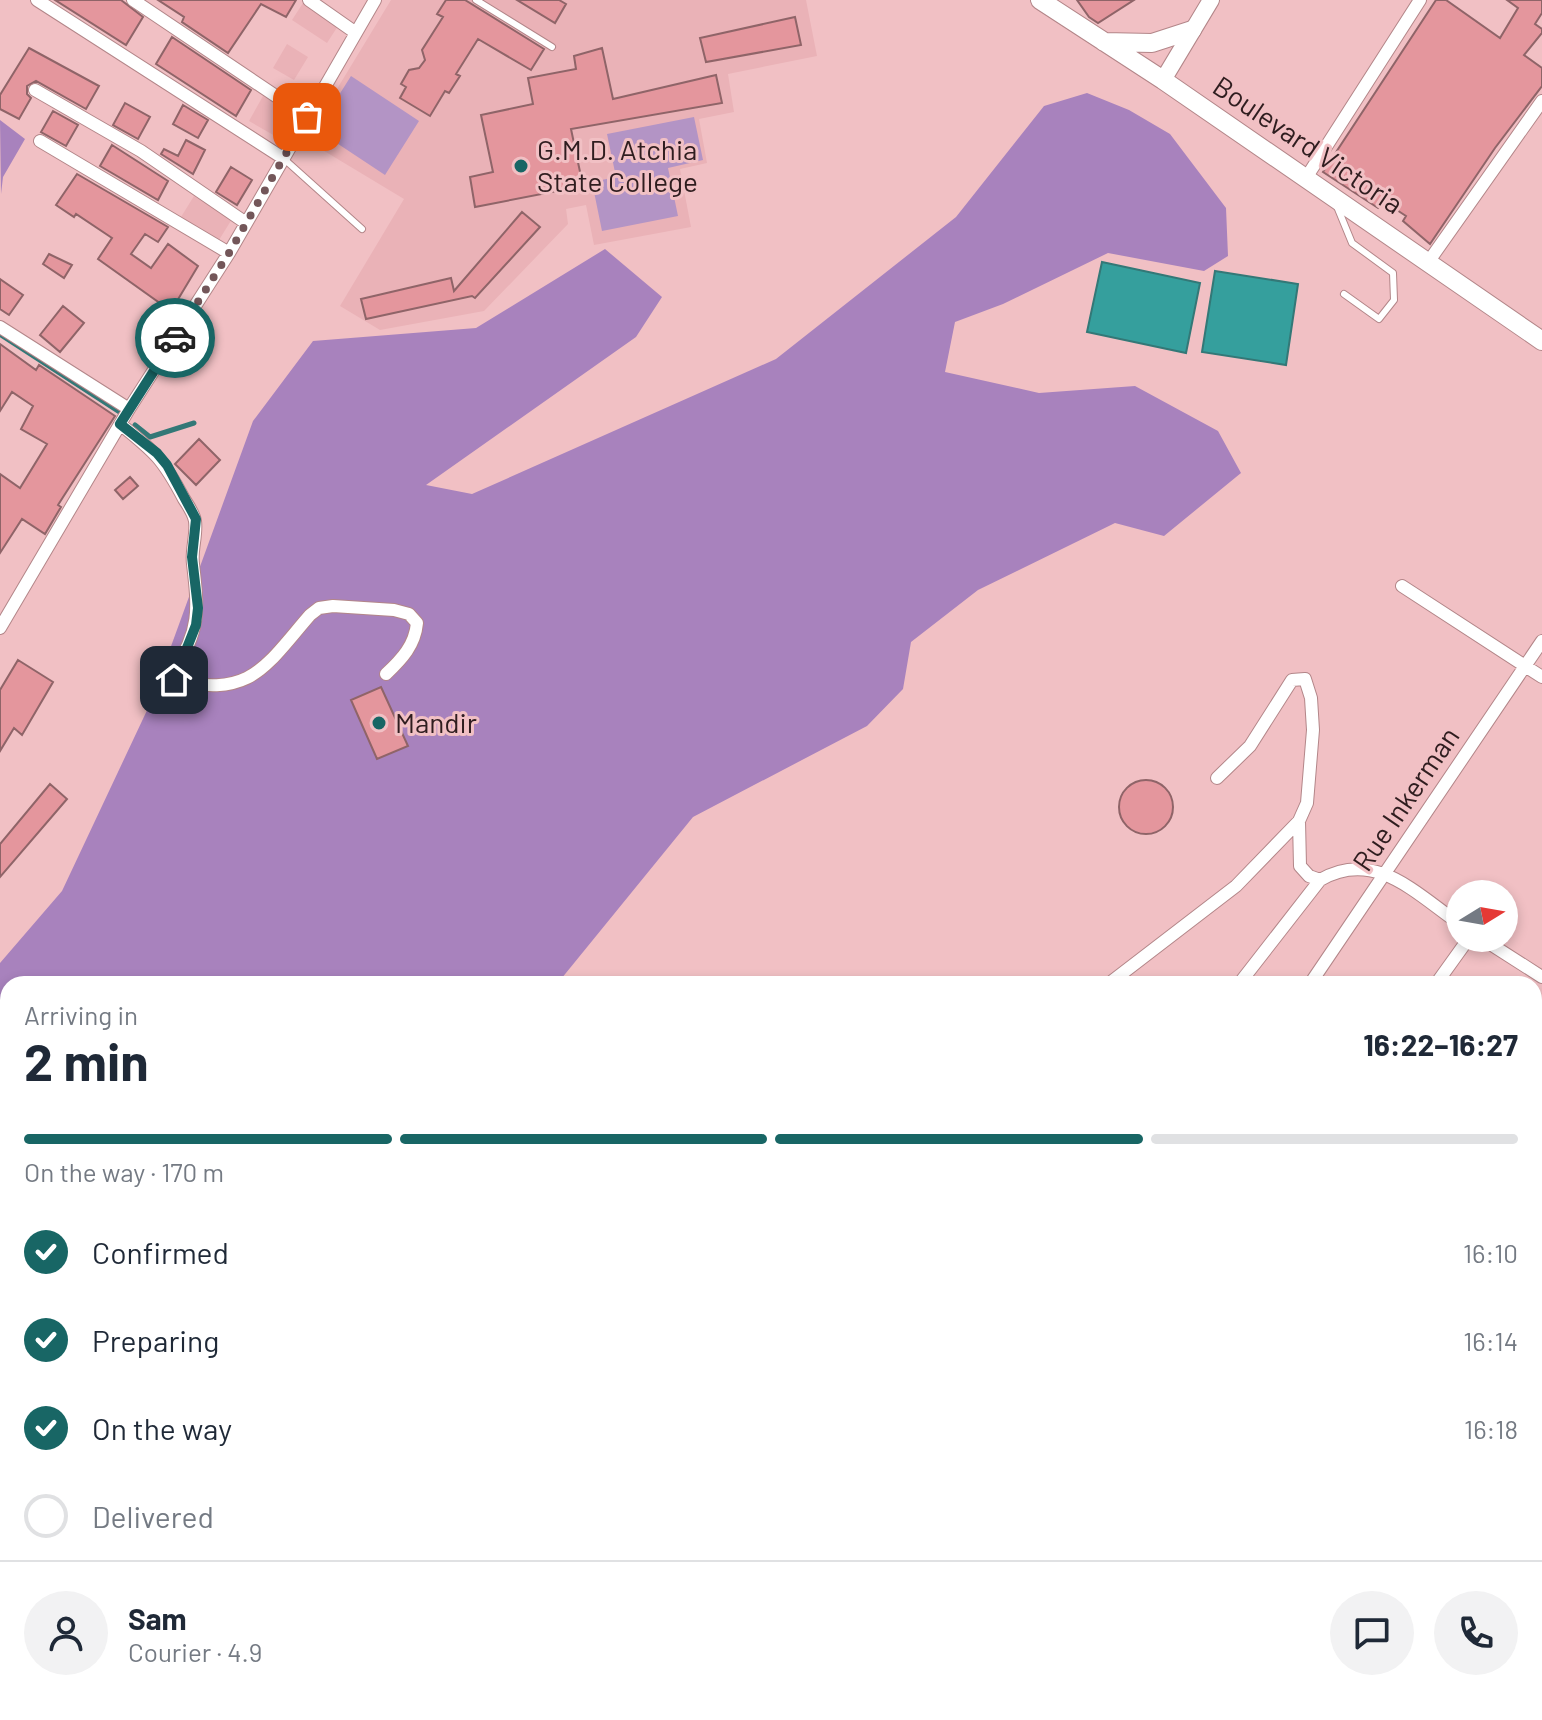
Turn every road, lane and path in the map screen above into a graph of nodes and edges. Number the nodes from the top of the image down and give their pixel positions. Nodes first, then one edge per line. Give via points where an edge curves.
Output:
1 (37, 0) edge
2 (133, 0) edge
3 (309, 0) edge
4 (375, 0) edge
5 (476, 0) edge
6 (1040, 0) edge
7 (1211, 0) edge
8 (1420, 0) edge
9 (1192, 30) junction
10 (356, 33) junction
11 (1104, 42) junction
12 (552, 47) dead end
13 (1163, 80) junction
14 (35, 90) dead end
15 (1542, 101) edge
16 (307, 117) junction
17 (40, 141) dead end
18 (283, 158) junction
19 (1306, 178) junction
20 (1331, 194) junction
21 (246, 223) junction
22 (362, 229) dead end
23 (229, 253) junction
24 (1429, 261) junction
25 (1344, 294) dead end
26 (0, 327) edge
27 (1542, 341) edge
28 (129, 409) junction
29 (120, 424) junction
30 (1402, 586) dead end
31 (0, 628) edge
32 (1542, 641) edge
33 (1526, 666) junction
34 (386, 674) dead end
35 (1542, 677) edge
36 (1217, 778) dead end
37 (1299, 821) junction
38 (1385, 872) junction
39 (1320, 880) junction
40 (1446, 914) edge
41 (1459, 952) edge
42 (1503, 952) edge
43 (1119, 976) edge
44 (1245, 976) edge
45 (1315, 976) edge
46 (1442, 976) edge
47 (1540, 976) edge

1 - 18 street
2 - 16 street
3 - 10 street
4 - 10 street
5 - 12 lane
6 - 11 main road, Boulevard Victoria
7 - 9 street
8 - 19 street
9 - 11 main road via 1152,43
9 - 13 street
10 - 16 street
11 - 13 main road, Boulevard Victoria
13 - 19 main road, Boulevard Victoria
14 - 21 street via 141,151
15 - 24 street
16 - 18 street
17 - 23 street
18 - 21 street
18 - 22 lane
19 - 20 main road, Boulevard Victoria
20 - 24 main road, Boulevard Victoria
20 - 25 lane via 1352,243 1393,273 1394,300 1379,319
21 - 23 street
23 - 28 street
24 - 27 main road, Boulevard Victoria
26 - 28 street
28 - 29 street
29 - 31 street
29 - 34 street via 167,465 196,519 196,625 173,670 174,680 203,687 243,682 265,667 310,615 333,606 394,610 417,623 404,656
30 - 33 street
32 - 33 street, Rue Inkerman
33 - 35 street
33 - 38 street, Rue Inkerman
36 - 37 street via 1250,746 1292,680 1305,679 1313,730 1307,803
37 - 39 street via 1300,866
37 - 43 street via 1236,886
38 - 39 street via 1348,870
38 - 40 street
38 - 45 street, Rue Inkerman
39 - 44 street
41 - 46 street
42 - 47 street

